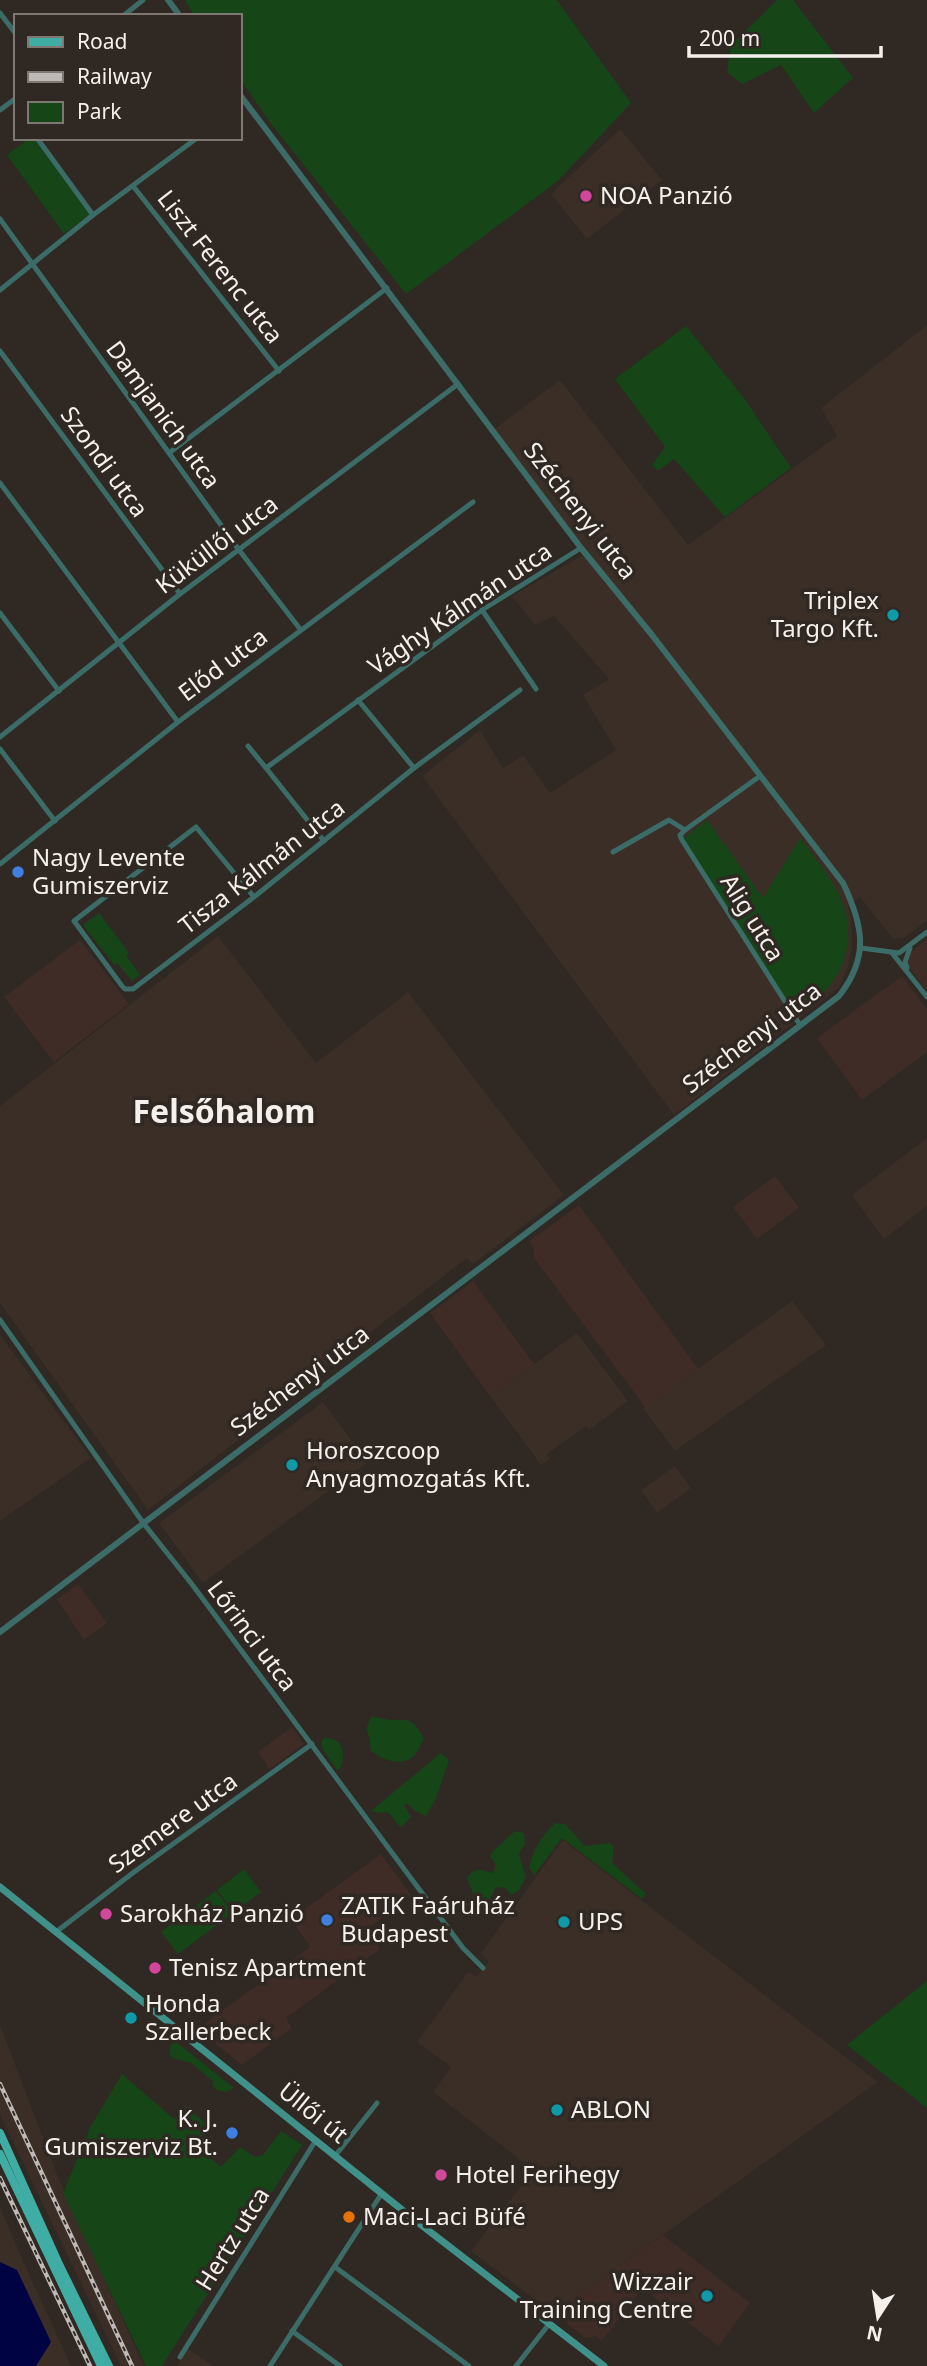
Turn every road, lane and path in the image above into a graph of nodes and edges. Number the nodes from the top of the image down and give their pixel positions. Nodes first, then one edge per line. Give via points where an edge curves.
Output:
1 (144, 0) edge
2 (0, 13) edge
3 (125, 14) edge
4 (14, 31) edge
5 (13, 100) edge
6 (243, 104) edge
7 (0, 110) edge
8 (38, 140) edge
9 (194, 140) edge
10 (133, 186) junction
11 (93, 215) junction
12 (0, 219) edge
13 (32, 264) junction
14 (387, 288) junction
15 (0, 290) edge
16 (0, 351) edge
17 (279, 371) junction
18 (458, 384) junction
19 (169, 453) junction
20 (0, 483) edge
21 (473, 502) dead end
22 (581, 548) junction
23 (239, 550) junction
24 (180, 594) junction
25 (482, 610) junction
26 (0, 613) edge
27 (300, 629) junction
28 (117, 642) junction
29 (520, 690) dead end
30 (536, 690) dead end
31 (59, 691) junction
32 (358, 701) junction
33 (178, 722) junction
34 (0, 737) edge
35 (248, 746) dead end
36 (0, 749) edge
37 (266, 768) junction
38 (414, 768) junction
39 (760, 776) junction
40 (55, 821) junction
41 (685, 830) junction
42 (324, 841) junction
43 (613, 852) dead end
44 (0, 864) edge
45 (254, 897) junction
46 (927, 932) edge
47 (911, 946) junction
48 (862, 948) junction
49 (892, 953) junction
50 (908, 971) junction
51 (927, 998) edge
52 (800, 1026) junction
53 (0, 1320) edge
54 (144, 1524) junction
55 (0, 1632) edge
56 (312, 1744) junction
57 (0, 1887) edge
58 (56, 1932) junction
59 (483, 1968) dead end
60 (377, 2103) dead end
61 (0, 2133) edge
62 (316, 2140) junction
63 (0, 2154) edge
64 (335, 2156) junction
65 (382, 2193) junction
66 (335, 2267) junction
67 (549, 2324) junction
68 (292, 2331) junction
69 (180, 2357) dead end
70 (101, 2366) edge
71 (109, 2366) edge
72 (270, 2366) edge
73 (340, 2366) edge
74 (470, 2366) edge
75 (516, 2366) edge
76 (604, 2366) edge

1 - 3 street
2 - 4 street
5 - 7 street
6 - 14 street, Széchenyi utca
8 - 11 street
9 - 10 street
10 - 11 street
10 - 17 street, Liszt Ferenc utca
11 - 13 street
12 - 13 street, Damjanich utca
13 - 15 street
13 - 19 street, Damjanich utca
14 - 17 street
14 - 18 street, Széchenyi utca
16 - 24 street, Szondi utca
17 - 19 street
18 - 22 street, Széchenyi utca
18 - 23 street, Küküllői utca
19 - 23 street, Damjanich utca
20 - 28 street
21 - 27 street, Előd utca
22 - 25 street, Vághy Kálmán utca
22 - 39 street, Széchenyi utca
23 - 24 street, Küküllői utca
23 - 27 street, Damjanich utca
24 - 28 street, Küküllői utca
25 - 30 street
25 - 32 street, Vághy Kálmán utca
26 - 31 street
27 - 33 street, Előd utca
28 - 31 street, Küküllői utca
28 - 33 street
29 - 38 street, Tisza Kálmán utca
31 - 34 street, Küküllői utca
32 - 37 street, Vághy Kálmán utca
32 - 38 street
33 - 40 street, Előd utca
35 - 37 street
36 - 40 street
37 - 42 street
38 - 42 street, Tisza Kálmán utca
39 - 41 street
39 - 48 street, Széchenyi utca via 843,883 854,907
40 - 44 street, Előd utca
41 - 43 street via 669,820
41 - 52 street, Alig utca via 681,840
42 - 45 street, Tisza Kálmán utca
45 - 45 street, Tisza Kálmán utca via 130,990 122,986 74,921 196,827
46 - 47 street
47 - 49 street
47 - 50 street via 905,962
48 - 49 street
48 - 52 street, Széchenyi utca via 839,996
49 - 50 street
50 - 51 street
52 - 54 street, Széchenyi utca
53 - 54 street, Lőrinci utca
54 - 55 street, Széchenyi utca
54 - 56 street, Lőrinci utca
56 - 58 street, Szemere utca
56 - 59 street, Lőrinci utca via 463,1948
57 - 58 main road, Üllői út
58 - 62 main road, Üllői út
60 - 64 street
61 - 71 main road
62 - 64 main road, Üllői út
62 - 69 street, Hertz utca
63 - 70 main road
64 - 65 main road, Üllői út
65 - 66 street
65 - 67 main road, Üllői út
66 - 68 street
66 - 74 street
67 - 75 street
67 - 76 main road, Üllői út
68 - 72 street
68 - 73 street

